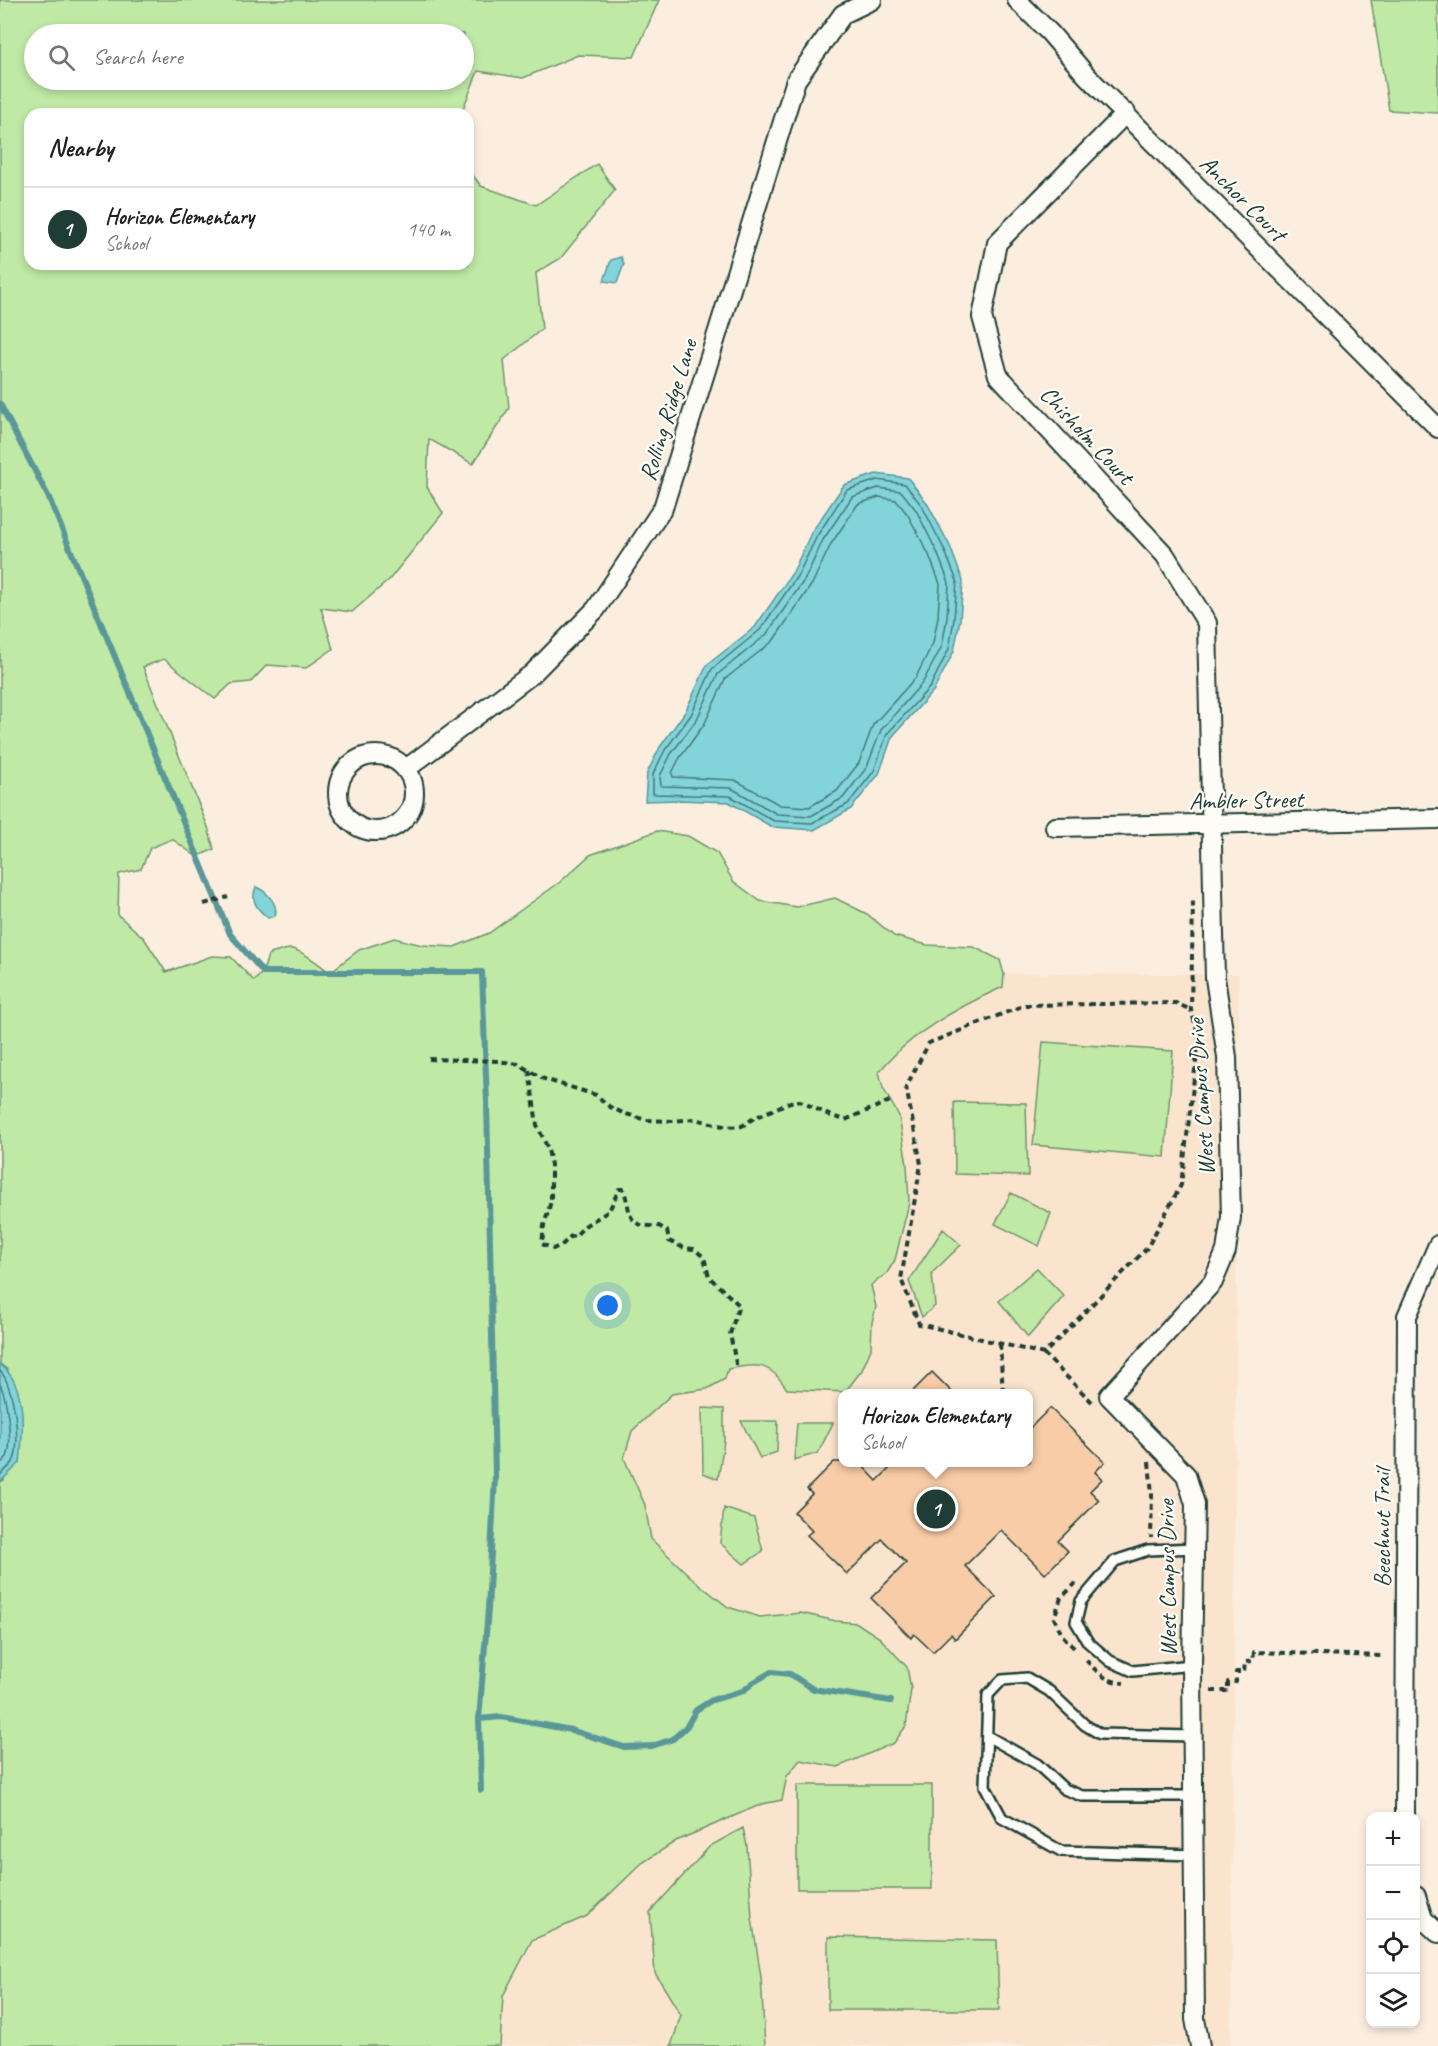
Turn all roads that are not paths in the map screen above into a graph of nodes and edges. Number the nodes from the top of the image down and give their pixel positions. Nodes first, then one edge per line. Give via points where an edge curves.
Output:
1 (872, 0) edge
2 (1017, 0) edge
3 (1126, 113) junction
4 (1438, 428) edge
5 (406, 769) junction
6 (1438, 819) edge
7 (1211, 825) junction
8 (1055, 827) dead end
9 (1438, 1245) edge
10 (1195, 1548) junction
11 (1192, 1665) junction
12 (987, 1736) junction
13 (1194, 1736) junction
14 (1194, 1796) junction
15 (1405, 1812) edge
16 (1195, 1855) junction
17 (1420, 1909) edge
18 (1438, 1933) edge
19 (1200, 2046) edge

1 - 5 street, Rolling Ridge Lane via 843,14 796,80 663,508 596,609 532,674
2 - 3 street, Anchor Court
3 - 4 street, Anchor Court
3 - 7 street, Chisholm Court via 997,243 982,317 999,375 1165,555 1207,624
5 - 5 street via 385,756 372,755 354,762 338,788 344,813 363,828 387,829 398,824 407,815 414,792
6 - 7 street, Ambler Street
7 - 8 street, Ambler Street
7 - 10 street, West Campus Drive via 1215,978 1227,1057 1232,1217 1226,1251 1213,1282 1109,1396 1186,1475 1195,1503
9 - 15 street, Beechnut Trail via 1407,1316
10 - 11 street, West Campus Drive
10 - 11 lane via 1148,1550 1115,1561 1081,1601 1076,1622 1095,1649 1133,1671
11 - 13 street, West Campus Drive via 1202,1691
12 - 13 lane via 988,1695 1002,1680 1028,1678 1101,1734
12 - 14 lane via 1037,1764 1064,1789 1082,1796
12 - 16 lane via 985,1786 1002,1818 1061,1851
13 - 14 street, West Campus Drive
14 - 16 street, West Campus Drive
16 - 19 street, West Campus Drive via 1195,2019
17 - 18 street via 1423,1919

